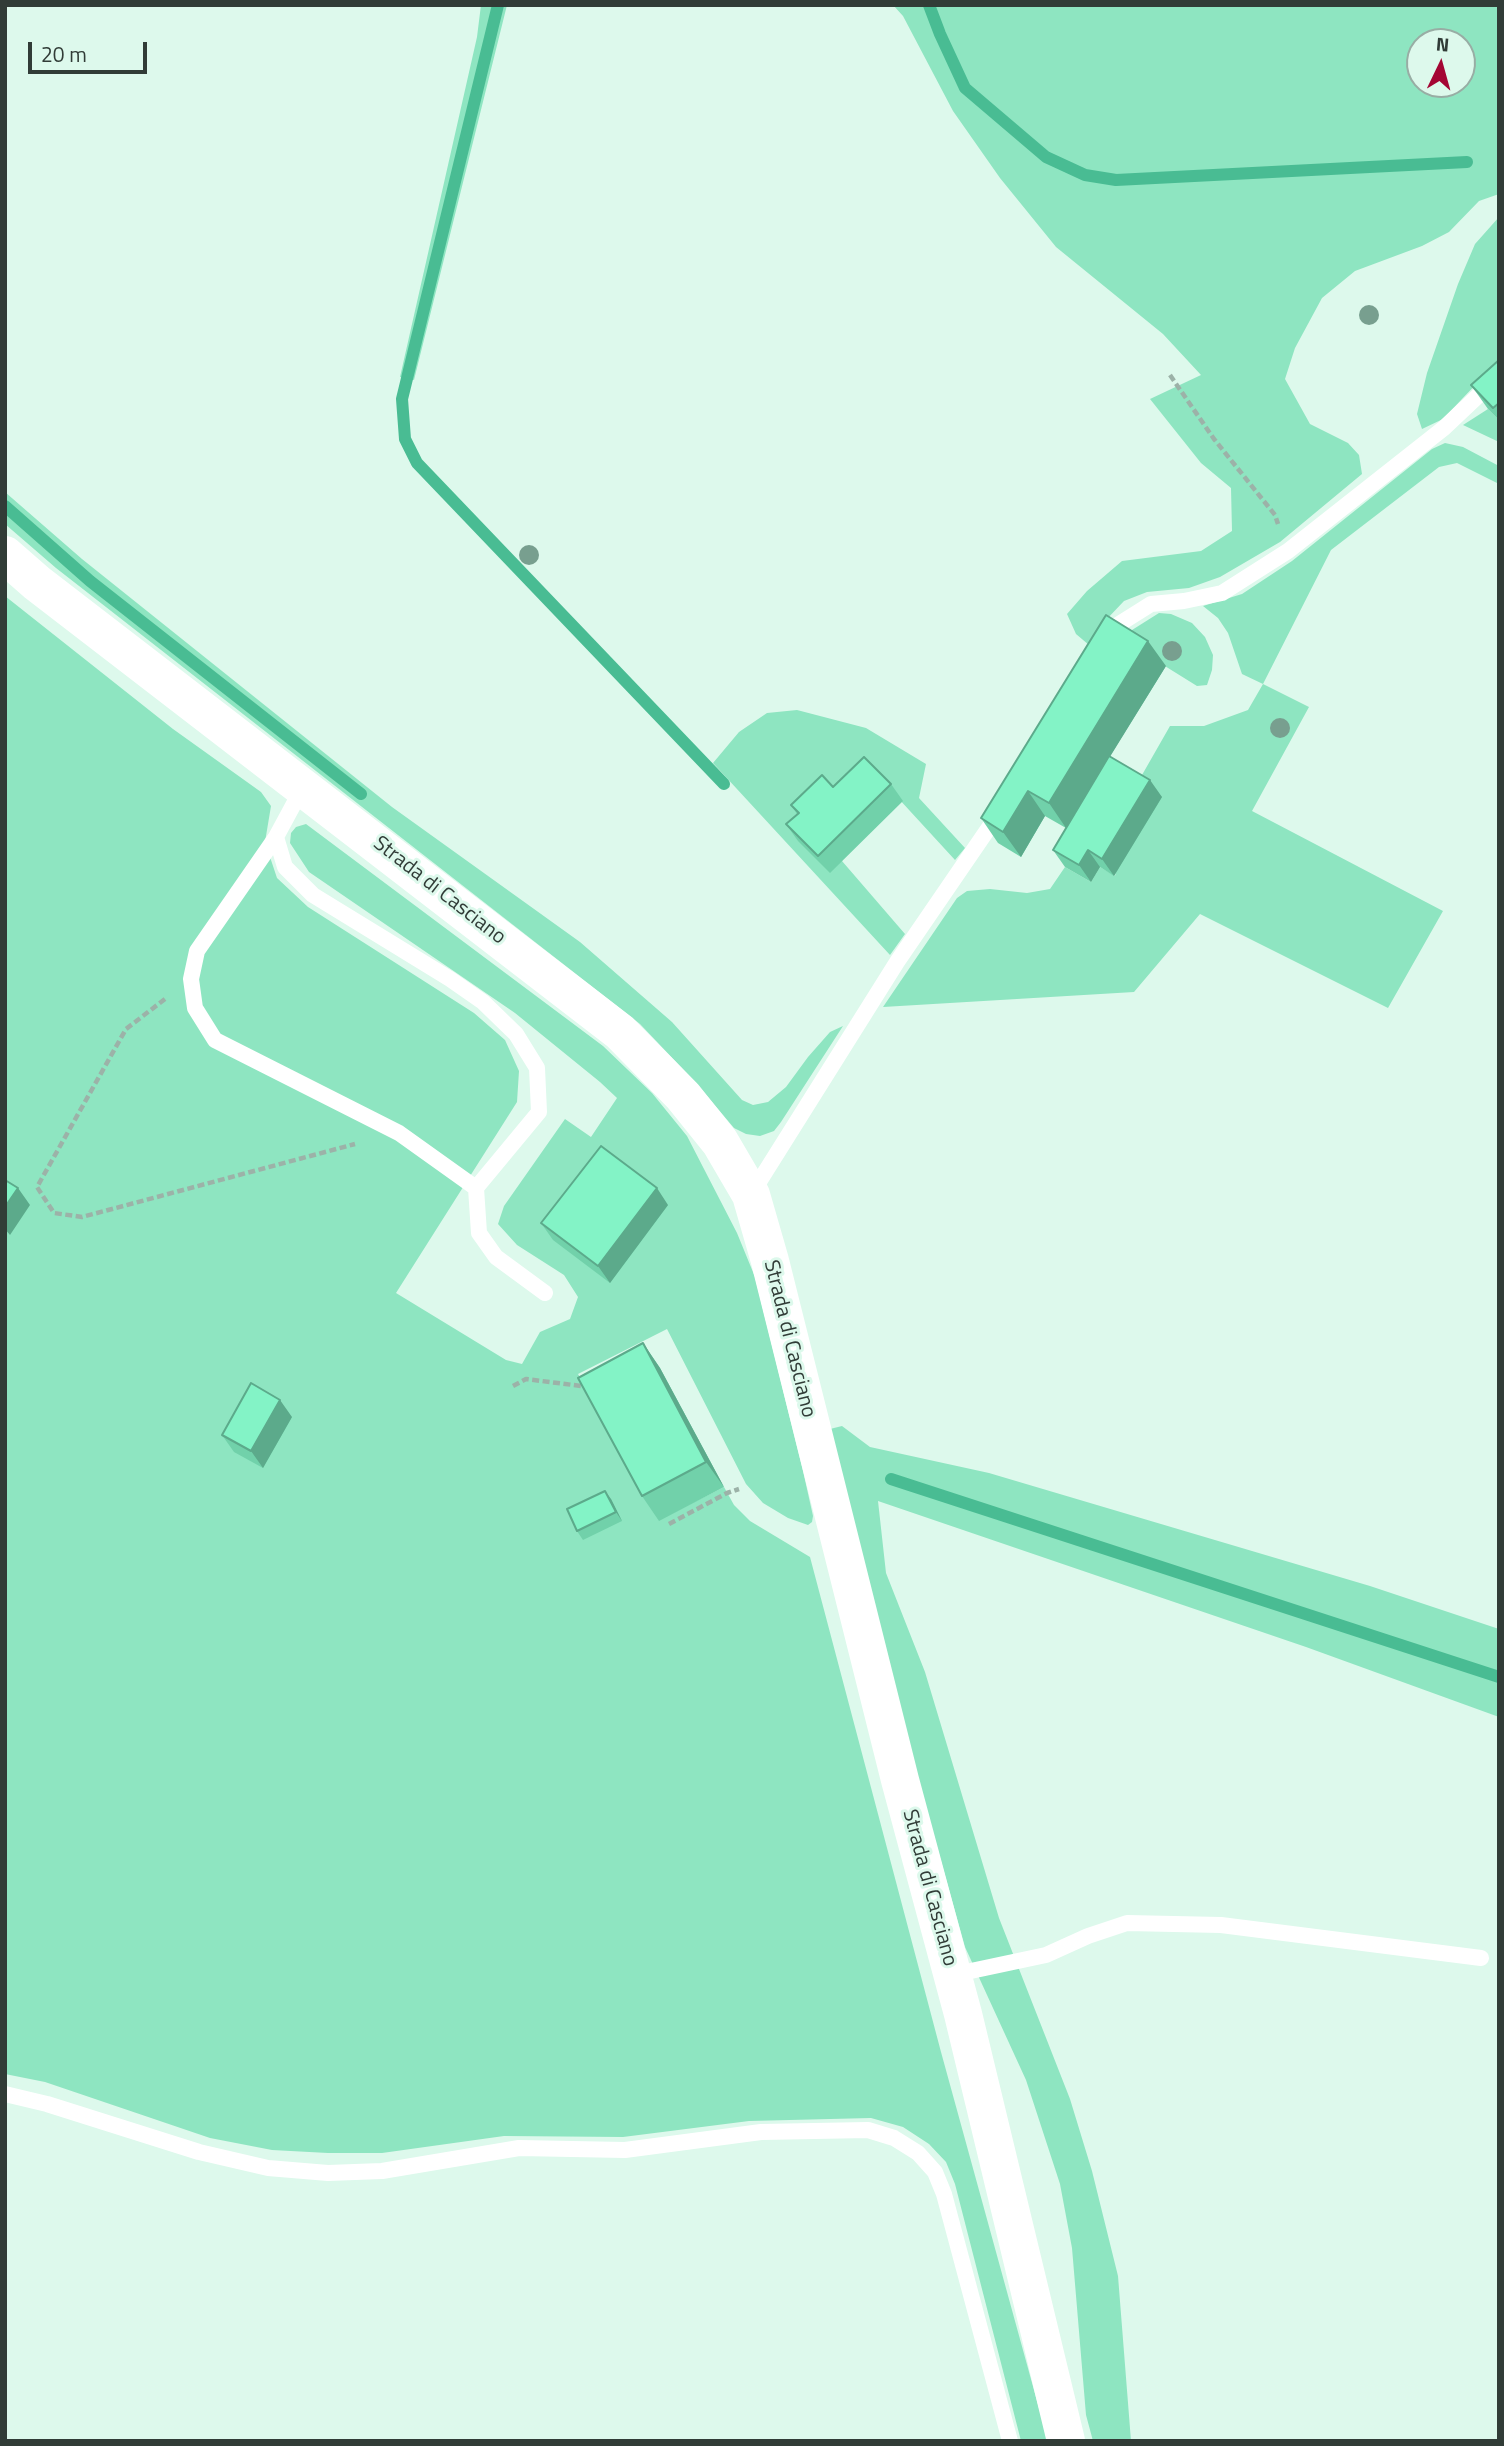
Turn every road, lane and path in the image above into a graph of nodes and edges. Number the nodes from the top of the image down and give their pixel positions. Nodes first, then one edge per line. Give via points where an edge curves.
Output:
1 (1170, 375) dead end
2 (1499, 376) edge
3 (1288, 551) junction
4 (5, 555) edge
5 (1101, 650) edge
6 (303, 787) junction
7 (1005, 803) edge
8 (276, 837) junction
9 (191, 979) junction
10 (399, 1133) junction
11 (476, 1188) junction
12 (751, 1195) junction
13 (545, 1293) dead end
14 (513, 1386) dead end
15 (589, 1387) edge
16 (739, 1489) dead end
17 (669, 1524) dead end
18 (1480, 1958) dead end
19 (952, 1975) junction
20 (5, 2094) edge
21 (1010, 2441) edge
22 (1066, 2441) edge

1 - 3 path via 1275,515
2 - 3 lane via 1444,428
3 - 5 lane via 1222,593 1151,604 1116,626
4 - 6 street, Strada di Casciano
6 - 8 lane
6 - 12 street, Strada di Casciano via 621,1032 720,1142
7 - 12 lane via 897,962
8 - 9 lane via 197,951
8 - 11 lane via 285,867 313,895 483,1002 516,1034 537,1068 539,1112
9 - 10 lane via 195,1008 215,1040
9 - 10 path via 127,1029 37,1187 54,1213 82,1217
10 - 11 lane
11 - 13 lane via 479,1233 496,1257
12 - 19 street, Strada di Casciano
14 - 15 path via 526,1379
16 - 17 path
18 - 19 lane via 1221,1925 1127,1923 1046,1955
19 - 22 street, Strada di Casciano
20 - 21 lane via 199,2152 268,2168 328,2173 382,2171 519,2148 625,2150 761,2132 868,2130 894,2138 918,2153 944,2194

